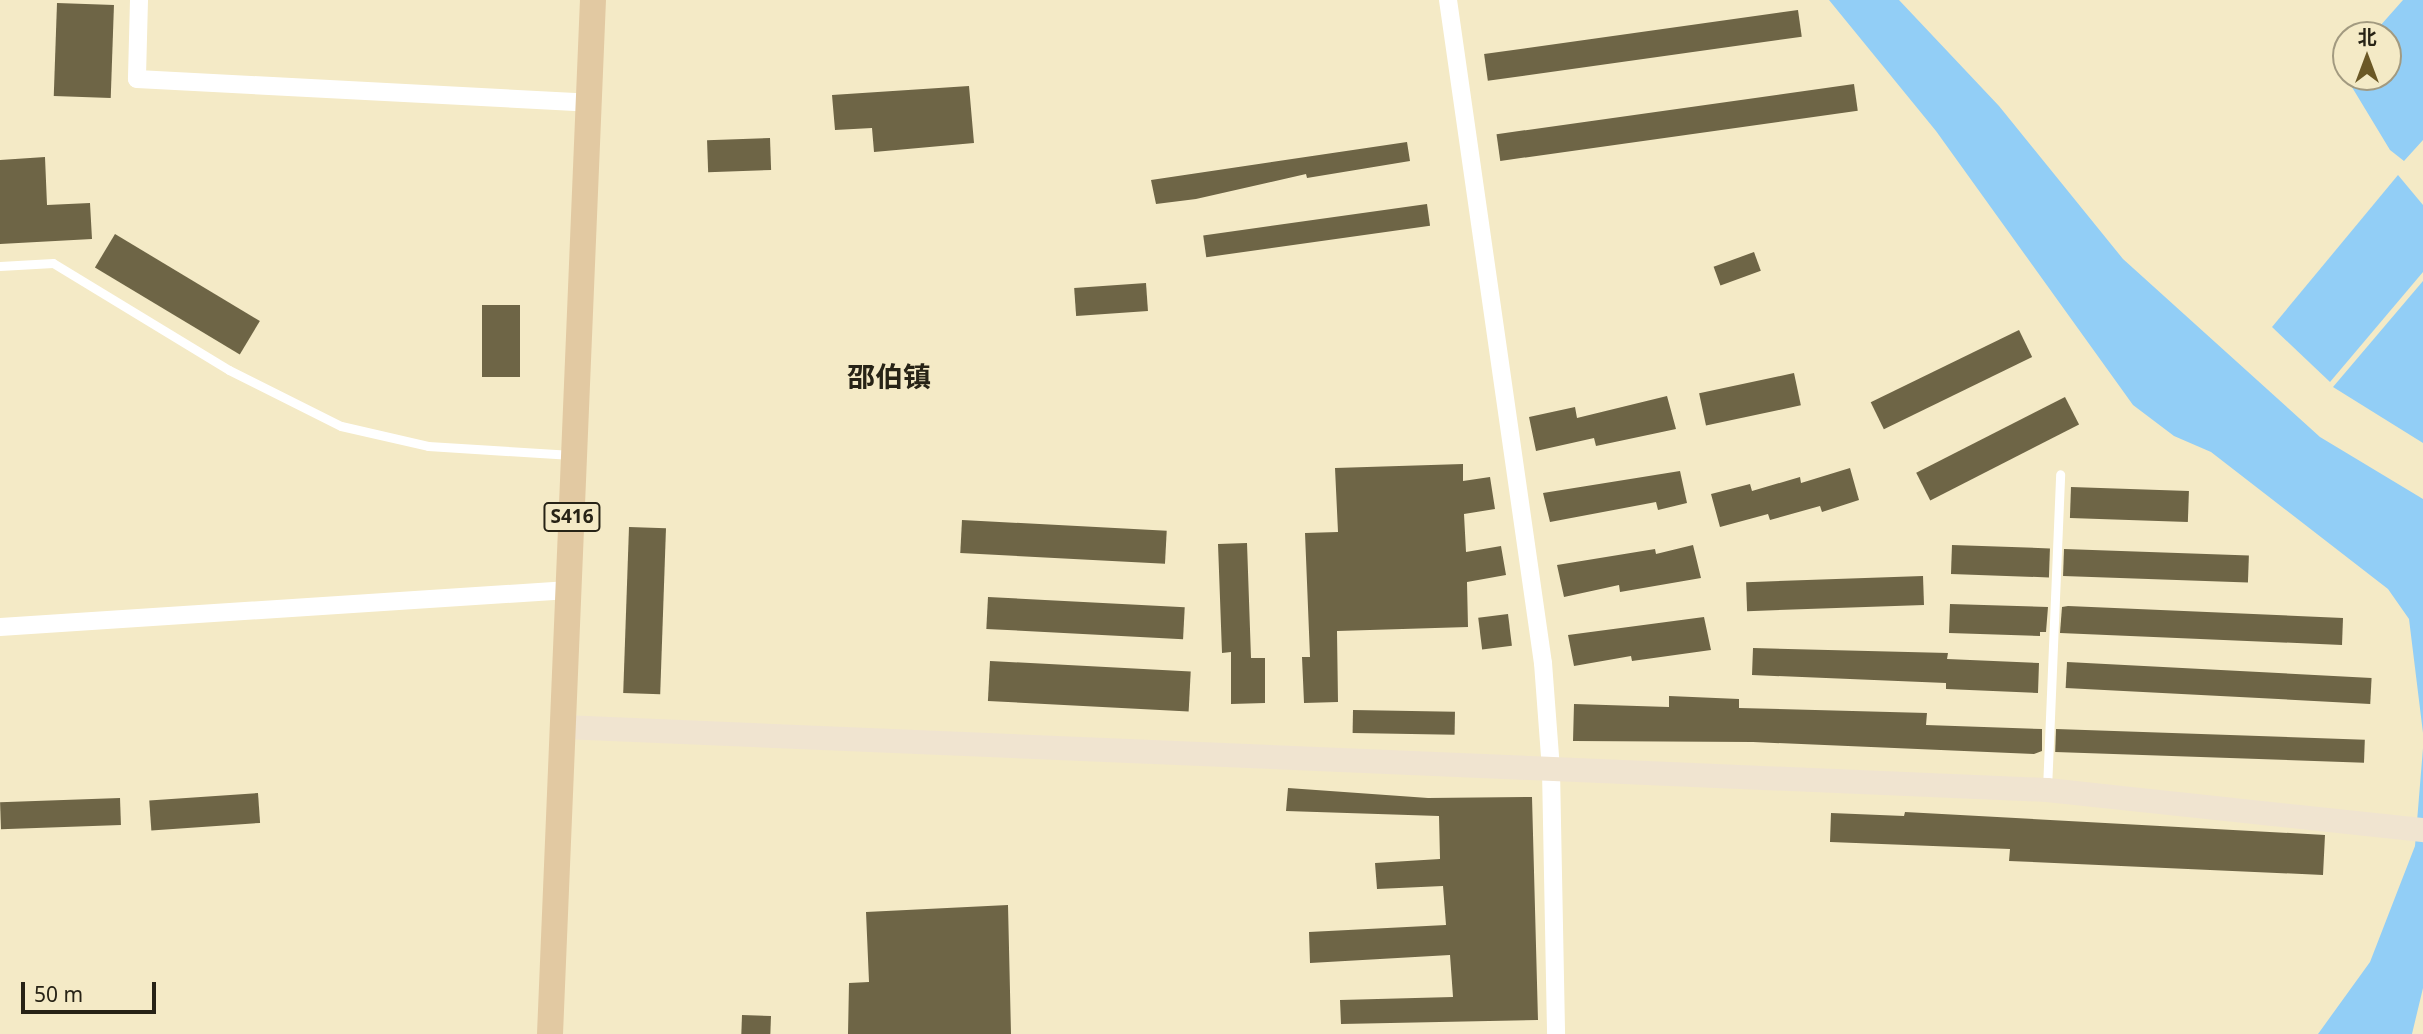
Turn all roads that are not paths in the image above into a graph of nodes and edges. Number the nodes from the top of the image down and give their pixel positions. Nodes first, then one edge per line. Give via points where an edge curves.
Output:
1 (139, 0) edge
2 (593, 0) edge
3 (1448, 0) edge
4 (589, 103) junction
5 (0, 266) edge
6 (575, 456) junction
7 (2060, 474) dead end
8 (569, 590) junction
9 (0, 627) edge
10 (564, 727) junction
11 (1551, 769) junction
12 (2047, 790) junction
13 (2413, 829) edge
14 (550, 1034) edge
15 (1556, 1034) edge

1 - 4 street via 137,79
2 - 4 main road, S416
3 - 11 street via 1543,663
4 - 6 main road, S416
5 - 6 lane via 53,263 229,370 341,426 428,446
6 - 8 main road, S416
7 - 12 lane
8 - 9 street
8 - 10 main road, S416
10 - 11 main road
10 - 14 main road, S416
11 - 12 main road
11 - 15 street
12 - 13 main road

